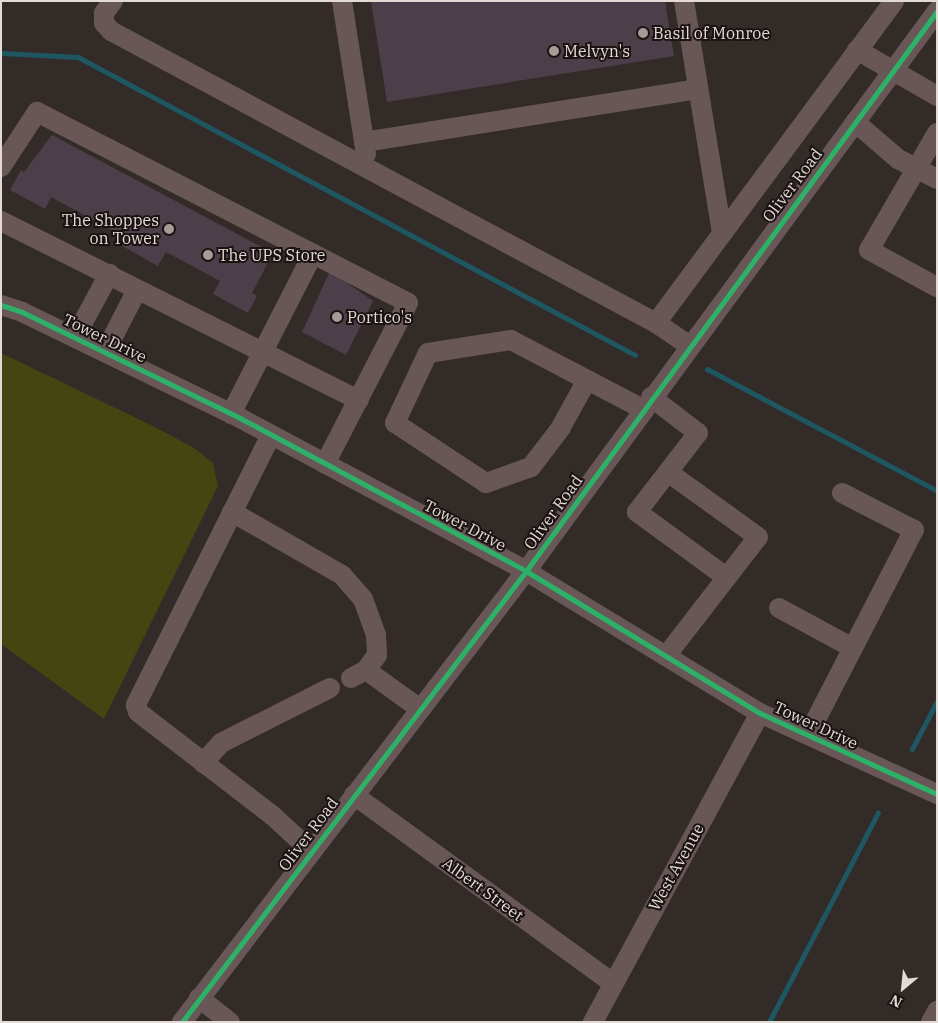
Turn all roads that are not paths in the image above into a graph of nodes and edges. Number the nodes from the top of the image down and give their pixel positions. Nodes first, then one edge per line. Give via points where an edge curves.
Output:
1 (342, 1) edge
2 (684, 1) edge
3 (894, 1) edge
4 (110, 2) edge
5 (937, 11) edge
6 (857, 50) junction
7 (892, 71) junction
8 (698, 90) junction
9 (937, 96) edge
10 (855, 122) junction
11 (937, 133) edge
12 (364, 142) junction
13 (1, 167) edge
14 (368, 168) junction
15 (916, 169) junction
16 (937, 179) edge
17 (1, 221) edge
18 (722, 233) junction
19 (313, 254) junction
20 (109, 274) junction
21 (937, 287) edge
22 (137, 290) junction
23 (1, 305) edge
24 (656, 323) junction
25 (75, 337) junction
26 (689, 345) junction
27 (105, 352) junction
28 (263, 352) junction
29 (587, 380) junction
30 (359, 400) junction
31 (647, 403) junction
32 (231, 414) junction
33 (271, 435) junction
34 (325, 464) junction
35 (668, 472) junction
36 (842, 493) dead end
37 (232, 512) junction
38 (526, 571) junction
39 (726, 578) junction
40 (779, 608) dead end
41 (853, 648) junction
42 (666, 656) junction
43 (330, 688) dead end
44 (420, 709) junction
45 (760, 712) junction
46 (808, 735) junction
47 (203, 763) junction
48 (937, 794) edge
49 (354, 795) junction
50 (311, 851) junction
51 (613, 983) junction
52 (199, 998) junction
53 (937, 1011) edge
54 (182, 1022) edge
55 (230, 1022) edge
56 (593, 1022) edge
57 (931, 1022) edge

1 - 12 street
2 - 8 street
3 - 6 street
4 - 14 street via 104,13 104,23 111,31
5 - 7 street, Oliver Road
6 - 7 street
6 - 18 street
7 - 9 street
7 - 10 street, Oliver Road
8 - 12 street
8 - 18 street
10 - 15 street via 898,160
10 - 26 street, Oliver Road
11 - 15 street
12 - 14 street
13 - 19 street via 37,112
14 - 24 street
15 - 16 street
15 - 21 street via 869,250
17 - 20 street
18 - 24 street
19 - 28 street
19 - 30 street via 408,303
20 - 22 street
20 - 25 street
22 - 27 street
22 - 28 street
23 - 25 street, Tower Drive
24 - 26 street
25 - 27 street, Tower Drive
26 - 31 street, Oliver Road
27 - 32 street, Tower Drive
28 - 30 street
28 - 32 street
29 - 29 street via 511,340 428,353 395,424 486,483 532,467 560,429
29 - 31 street
30 - 34 street
31 - 35 street via 698,434
31 - 38 street, Oliver Road
32 - 33 street, Tower Drive
33 - 34 street, Tower Drive
33 - 37 street
34 - 38 street, Tower Drive
35 - 39 street via 636,512
35 - 39 street via 758,537
36 - 41 street via 914,530
37 - 44 street via 342,575 363,599 376,635 377,655 358,674
37 - 47 street via 136,705 138,712
38 - 42 street, Tower Drive
38 - 44 street, Oliver Road
39 - 42 street
40 - 41 street
41 - 46 street
42 - 45 street, Tower Drive
43 - 47 street via 222,743
44 - 49 street, Oliver Road
45 - 46 street, Tower Drive
45 - 51 street, West Avenue
46 - 48 street, Tower Drive
47 - 50 street via 273,816
49 - 50 street, Oliver Road
49 - 51 street, Albert Street
50 - 52 street, Oliver Road
51 - 56 street, West Avenue
52 - 54 street, Oliver Road
52 - 55 street
53 - 57 street

